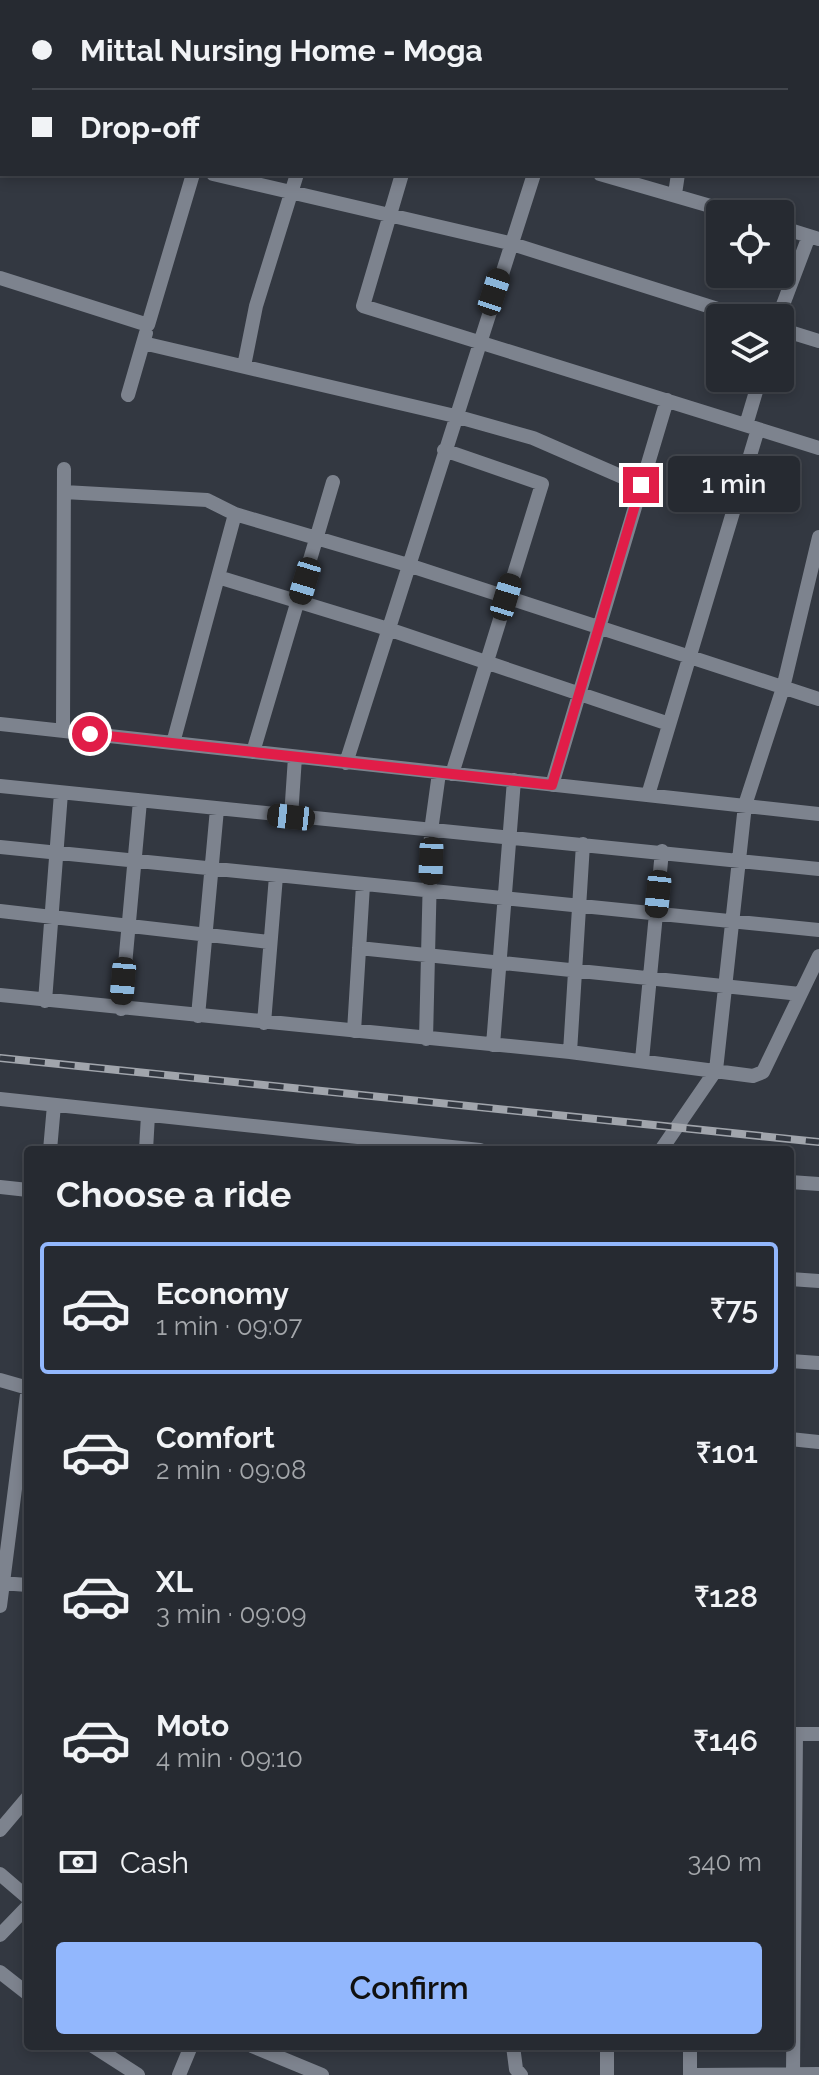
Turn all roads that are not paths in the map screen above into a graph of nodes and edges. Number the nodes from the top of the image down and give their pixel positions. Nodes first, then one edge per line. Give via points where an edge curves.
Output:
1 (192, 176) edge
2 (222, 176) edge
3 (296, 176) edge
4 (401, 176) edge
5 (533, 176) edge
6 (608, 176) edge
7 (678, 176) edge
8 (292, 191) junction
9 (675, 194) junction
10 (706, 204) edge
11 (391, 215) junction
12 (794, 232) edge
13 (814, 238) edge
14 (509, 243) junction
15 (0, 278) edge
16 (784, 304) edge
17 (706, 305) edge
18 (148, 325) junction
19 (794, 333) edge
20 (478, 341) junction
21 (819, 341) edge
22 (143, 343) junction
23 (244, 366) junction
24 (758, 392) edge
25 (128, 395) dead end
26 (667, 400) junction
27 (455, 416) junction
28 (752, 427) junction
29 (819, 448) edge
30 (444, 450) junction
31 (64, 469) dead end
32 (333, 482) dead end
33 (641, 485) junction
34 (64, 492) junction
35 (235, 514) junction
36 (819, 537) edge
37 (318, 538) junction
38 (408, 565) junction
39 (218, 577) junction
40 (506, 597) junction
41 (299, 602) junction
42 (599, 628) junction
43 (388, 629) junction
44 (689, 657) junction
45 (486, 663) junction
46 (783, 688) junction
47 (579, 694) junction
48 (819, 699) edge
49 (0, 724) edge
50 (669, 724) junction
51 (63, 731) junction
52 (173, 743) junction
53 (253, 752) junction
54 (295, 757) junction
55 (346, 763) junction
56 (446, 773) junction
57 (514, 780) junction
58 (552, 785) junction
59 (0, 786) edge
60 (61, 793) junction
61 (648, 795) junction
62 (140, 801) junction
63 (745, 805) junction
64 (217, 809) junction
65 (819, 814) edge
66 (291, 817) junction
67 (431, 831) junction
68 (509, 838) junction
69 (583, 844) junction
70 (0, 847) edge
71 (662, 851) junction
72 (56, 854) junction
73 (739, 858) junction
74 (134, 862) junction
75 (819, 869) edge
76 (212, 870) junction
77 (276, 876) junction
78 (363, 885) junction
79 (430, 892) junction
80 (505, 899) junction
81 (578, 906) junction
82 (0, 911) edge
83 (655, 915) junction
84 (52, 917) junction
85 (731, 922) junction
86 (128, 926) junction
87 (819, 930) edge
88 (206, 935) junction
89 (269, 942) junction
90 (359, 948) junction
91 (428, 956) junction
92 (819, 956) edge
93 (500, 963) junction
94 (574, 971) junction
95 (649, 976) junction
96 (723, 986) junction
97 (800, 994) junction
98 (0, 995) edge
99 (45, 1001) junction
100 (121, 1009) junction
101 (198, 1016) junction
102 (264, 1023) junction
103 (354, 1031) junction
104 (426, 1039) junction
105 (493, 1045) junction
106 (570, 1052) junction
107 (642, 1060) junction
108 (716, 1070) junction
109 (0, 1099) edge
110 (54, 1105) junction
111 (148, 1115) junction
112 (50, 1146) edge
113 (146, 1146) edge
114 (430, 1146) edge
115 (664, 1146) edge
116 (794, 1182) edge
117 (819, 1184) edge
118 (0, 1187) edge
119 (24, 1190) edge
120 (794, 1279) edge
121 (819, 1281) edge
122 (794, 1361) edge
123 (819, 1363) edge
124 (0, 1380) edge
125 (24, 1387) edge
126 (24, 1417) edge
127 (794, 1439) edge
128 (819, 1442) edge
129 (1, 1583) edge
130 (24, 1585) edge
131 (0, 1606) edge
132 (794, 1734) edge
133 (819, 1734) edge
134 (24, 1802) edge
135 (0, 1830) edge
136 (0, 1874) edge
137 (24, 1895) edge
138 (24, 1910) edge
139 (0, 1935) edge
140 (0, 1972) edge
141 (24, 1991) edge
142 (99, 2050) edge
143 (189, 2050) edge
144 (514, 2050) edge
145 (607, 2050) edge
146 (691, 2050) edge
147 (793, 2050) edge
148 (278, 2052) edge
149 (793, 2074) edge
150 (819, 2074) edge
151 (138, 2075) edge
152 (179, 2075) edge
153 (322, 2075) edge
154 (521, 2075) edge
155 (607, 2075) edge
156 (696, 2075) edge

1 - 18 street
2 - 8 street
3 - 8 street
4 - 11 street
5 - 14 street
6 - 9 street
7 - 9 street
8 - 11 street
8 - 23 street via 256,306
9 - 10 street
11 - 14 street
11 - 20 street via 363,306
12 - 13 street
13 - 16 street
14 - 17 street
14 - 20 street
15 - 18 street
18 - 22 street
19 - 21 street
20 - 26 street
20 - 27 street
22 - 23 street
22 - 25 street
23 - 27 street
24 - 28 street
26 - 28 street
26 - 33 street
27 - 30 street
27 - 33 street via 533,438
28 - 29 street
28 - 44 street
30 - 38 street
30 - 40 street via 542,484
31 - 34 street
32 - 37 street
33 - 42 street
34 - 35 street via 207,500
34 - 51 street
35 - 37 street
35 - 39 street
36 - 46 street
37 - 38 street
37 - 41 street
38 - 40 street
38 - 43 street
39 - 41 street
39 - 52 street
40 - 42 street
40 - 45 street
41 - 43 street
41 - 53 street
42 - 44 street
42 - 47 street
43 - 45 street
43 - 55 street
44 - 46 street
44 - 50 street
45 - 47 street
45 - 56 street
46 - 48 street
46 - 63 street
47 - 50 street
47 - 58 street
49 - 51 street
50 - 61 street
51 - 52 street
52 - 53 street
53 - 54 street
54 - 55 street
54 - 66 street
55 - 56 street
56 - 57 street
56 - 67 street
57 - 58 street
57 - 68 street
58 - 61 street
59 - 60 street
60 - 62 street
60 - 72 street
61 - 63 street
62 - 64 street
62 - 74 street
63 - 65 street
63 - 73 street
64 - 66 street
64 - 76 street
66 - 67 street
67 - 68 street
67 - 79 street
68 - 69 street
68 - 80 street
69 - 71 street
69 - 81 street
70 - 72 street
71 - 73 street
71 - 83 street
72 - 74 street
72 - 84 street
73 - 75 street
73 - 85 street
74 - 76 street
74 - 86 street
76 - 77 street
76 - 88 street
77 - 78 street
77 - 89 street
78 - 79 street
78 - 90 street
79 - 80 street
79 - 91 street
80 - 81 street
80 - 93 street
81 - 83 street
81 - 94 street
82 - 84 street
83 - 85 street
83 - 95 street
84 - 86 street
84 - 99 street
85 - 87 street
85 - 96 street
86 - 88 street
86 - 100 street
88 - 89 street
88 - 101 street
89 - 102 street
90 - 91 street
90 - 103 street
91 - 93 street
91 - 104 street
92 - 97 street
93 - 94 street
93 - 105 street
94 - 95 street
94 - 106 street
95 - 96 street
95 - 107 street
96 - 97 street
96 - 108 street
97 - 108 street via 763,1072 747,1077
98 - 99 street
99 - 100 street
100 - 101 street
101 - 102 street
102 - 103 street
103 - 104 street
104 - 105 street
105 - 106 street
106 - 107 street
107 - 108 street
108 - 115 street
109 - 110 street
110 - 111 street
110 - 112 street
111 - 113 street
111 - 114 street
116 - 117 street
118 - 119 street
120 - 121 street
122 - 123 street
124 - 125 street
126 - 129 street
127 - 128 street
129 - 130 street
129 - 131 street
132 - 133 street
134 - 135 street
136 - 137 street
138 - 139 street
140 - 141 street
142 - 151 street
143 - 152 street
144 - 154 street
145 - 155 street
146 - 156 street
147 - 149 street
148 - 153 street
149 - 150 street
149 - 156 street

